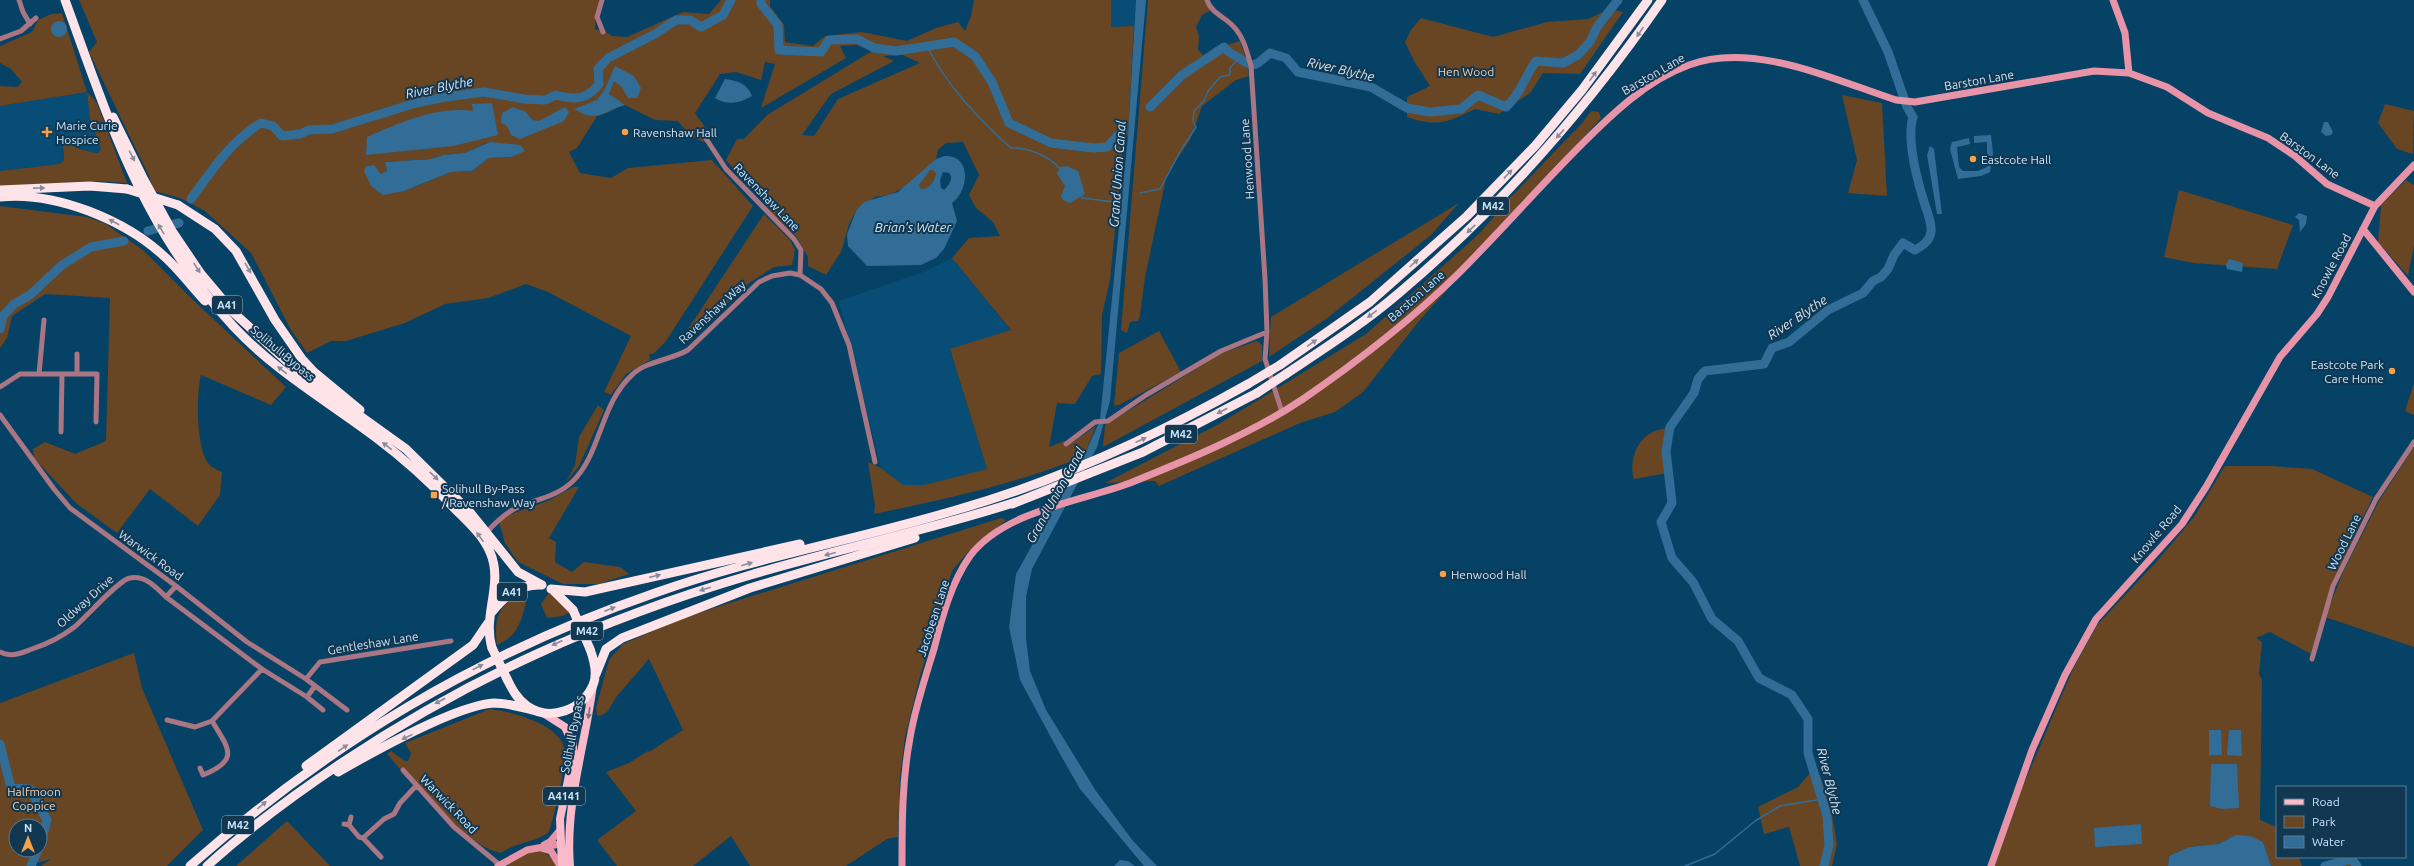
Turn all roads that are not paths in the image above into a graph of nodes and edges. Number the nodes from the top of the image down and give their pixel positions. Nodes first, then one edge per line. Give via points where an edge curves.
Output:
1 (19, 0) edge
2 (65, 0) edge
3 (602, 0) edge
4 (1207, 0) edge
5 (1648, 0) edge
6 (1662, 0) edge
7 (2113, 0) edge
8 (36, 18) dead end
9 (30, 24) junction
10 (603, 32) dead end
11 (0, 39) edge
12 (90, 69) junction
13 (2129, 72) junction
14 (705, 137) dead end
15 (2414, 165) edge
16 (0, 190) edge
17 (0, 197) edge
18 (2375, 206) junction
19 (2363, 229) junction
20 (800, 275) junction
21 (2414, 292) edge
22 (44, 320) dead end
23 (234, 327) junction
24 (1267, 332) junction
25 (77, 354) dead end
26 (39, 374) junction
27 (62, 374) junction
28 (77, 374) junction
29 (0, 387) edge
30 (1282, 412) junction
31 (0, 415) edge
32 (96, 422) dead end
33 (60, 432) dead end
34 (2414, 442) edge
35 (1066, 444) dead end
36 (406, 448) junction
37 (875, 462) dead end
38 (997, 497) junction
39 (1016, 502) junction
40 (487, 532) junction
41 (542, 585) junction
42 (176, 586) junction
43 (551, 589) junction
44 (166, 597) junction
45 (489, 618) junction
46 (451, 641) dead end
47 (0, 652) edge
48 (2312, 659) dead end
49 (262, 669) junction
50 (596, 674) junction
51 (306, 679) junction
52 (593, 685) junction
53 (315, 686) junction
54 (307, 697) junction
55 (323, 710) dead end
56 (347, 710) dead end
57 (540, 712) junction
58 (167, 720) dead end
59 (212, 721) junction
60 (200, 768) dead end
61 (403, 770) dead end
62 (287, 785) junction
63 (416, 786) junction
64 (574, 787) junction
65 (351, 817) dead end
66 (560, 830) junction
67 (244, 833) junction
68 (363, 838) junction
69 (560, 844) junction
70 (538, 847) junction
71 (381, 857) dead end
72 (190, 866) edge
73 (207, 866) edge
74 (500, 866) edge
75 (561, 866) edge
76 (570, 866) edge
77 (902, 866) edge
78 (1991, 866) edge

1 - 9 street
2 - 12 highway, Solihull Bypass / A41
3 - 10 street via 597,18
4 - 24 street, Henwood Lane via 1217,14 1234,26 1244,42 1251,66
38 -> 5 highway, M42, bridge via 1105,456 1175,424 1280,365 1370,302 1472,210 1535,146 1582,90
6 -> 39 highway, M42, bridge via 1629,49 1561,133 1473,227 1398,294 1348,332 1257,393 1184,432 1102,470
7 - 13 street via 2125,33
8 - 9 street
9 - 11 street via 17,33
23 -> 12 highway, Solihull Bypass / A41 via 179,259 151,213 119,148
12 -> 36 highway, Solihull Bypass / A41 via 160,211 201,274 248,327 296,370
13 - 18 street, Barston Lane via 2168,87 2208,113 2268,138 2295,156 2327,184
13 - 30 street, Barston Lane via 2094,71 1915,102 1896,100 1764,59 1733,57 1687,65 1626,102 1558,168 1458,274 1398,327
14 - 20 street, Ravenshaw Lane via 726,169 794,239 801,250
15 - 18 street, Knowle Road
16 -> 36 highway, bridge via 90,186 127,189 178,206 215,230 236,251 275,320 306,364
23 -> 17 highway via 205,302 165,258 119,225 69,205 18,197
18 - 19 street, Knowle Road
19 - 21 street
19 - 78 street, Knowle Road via 2328,297 2317,314 2280,357 2182,524 2096,619 2065,675 2032,750
20 - 37 street via 816,285 832,303 849,345
20 - 40 street, Ravenshaw Way via 790,273 772,276 759,282 688,350 676,357 640,369 632,375 613,398 591,451 574,481 554,495 512,510 498,519
22 - 26 street
45 -> 23 highway, Solihull Bypass / A41 via 496,581 493,561 489,550 475,530 445,497 403,459 307,390
24 - 30 street via 1265,359
24 - 35 street via 1221,351 1151,392 1108,421 1095,422
25 - 28 street
26 - 27 street
26 - 29 street via 20,374
27 - 28 street
27 - 33 street
28 - 32 street via 96,374
30 - 77 street, Jacobean Lane via 1163,470 1017,520 983,543 970,556 949,597 910,737 904,786
31 - 42 street, Warwick Road via 70,508
34 - 48 street, Wood Lane via 2376,499 2333,586
36 -> 40 highway, Solihull Bypass / A41
43 -> 38 highway via 576,592 598,590
62 -> 38 highway, M42 via 384,720 439,687 558,629 655,593 746,564
39 - 50 highway via 912,539 750,588 670,618 613,643 604,652
39 -> 67 highway, M42 via 959,521 748,576 657,604 561,641 470,685 396,727 288,799
40 - 41 highway, Solihull Bypass / A41 via 518,572
41 - 43 highway, A41
41 - 45 highway, A41 via 528,586 510,593 502,599
42 - 44 street
42 - 51 street, Warwick Road via 247,642
43 - 50 highway, A41, bridge via 573,610 590,649
44 - 47 street, Oldway Drive via 149,582 140,578 130,578 115,586 106,599 58,638 20,654 9,656
44 - 49 street, Warwick Road
45 - 57 highway, A41, bridge via 492,648 507,679 522,703
45 - 62 highway via 473,645 336,742
46 - 51 street, Gentleshaw Lane via 320,662
49 - 54 street, Warwick Road
49 - 59 street
50 - 52 highway, A41
51 - 53 street, Warwick Road
52 - 57 highway, A41 via 581,702 568,710 558,713
52 -> 64 main road, Solihull Bypass / A4141
53 - 54 street
53 - 56 street, Warwick Road
54 - 55 street, Warwick Road
57 - 66 main road, Solihull Bypass / A4141 via 565,728 573,744 561,808
57 -> 67 highway via 496,703 460,712 365,757 319,783
58 - 59 street via 195,727
59 - 60 street via 229,752 220,768 203,775
61 - 63 street, Warwick Road
72 -> 62 highway, M42
63 - 68 street via 400,803 394,814 384,819
63 - 74 street, Warwick Road via 454,827
64 - 69 main road via 569,799 564,838
64 - 76 main road, A4141 via 569,827
65 - 68 street via 346,824
66 - 69 main road, Solihull Bypass / A4141
66 - 70 street via 550,842
67 - 73 highway, M42
68 - 71 street
69 - 70 street
69 - 75 main road, Solihull Bypass / A4141
70 - 74 street via 520,852
70 - 75 street via 551,851

